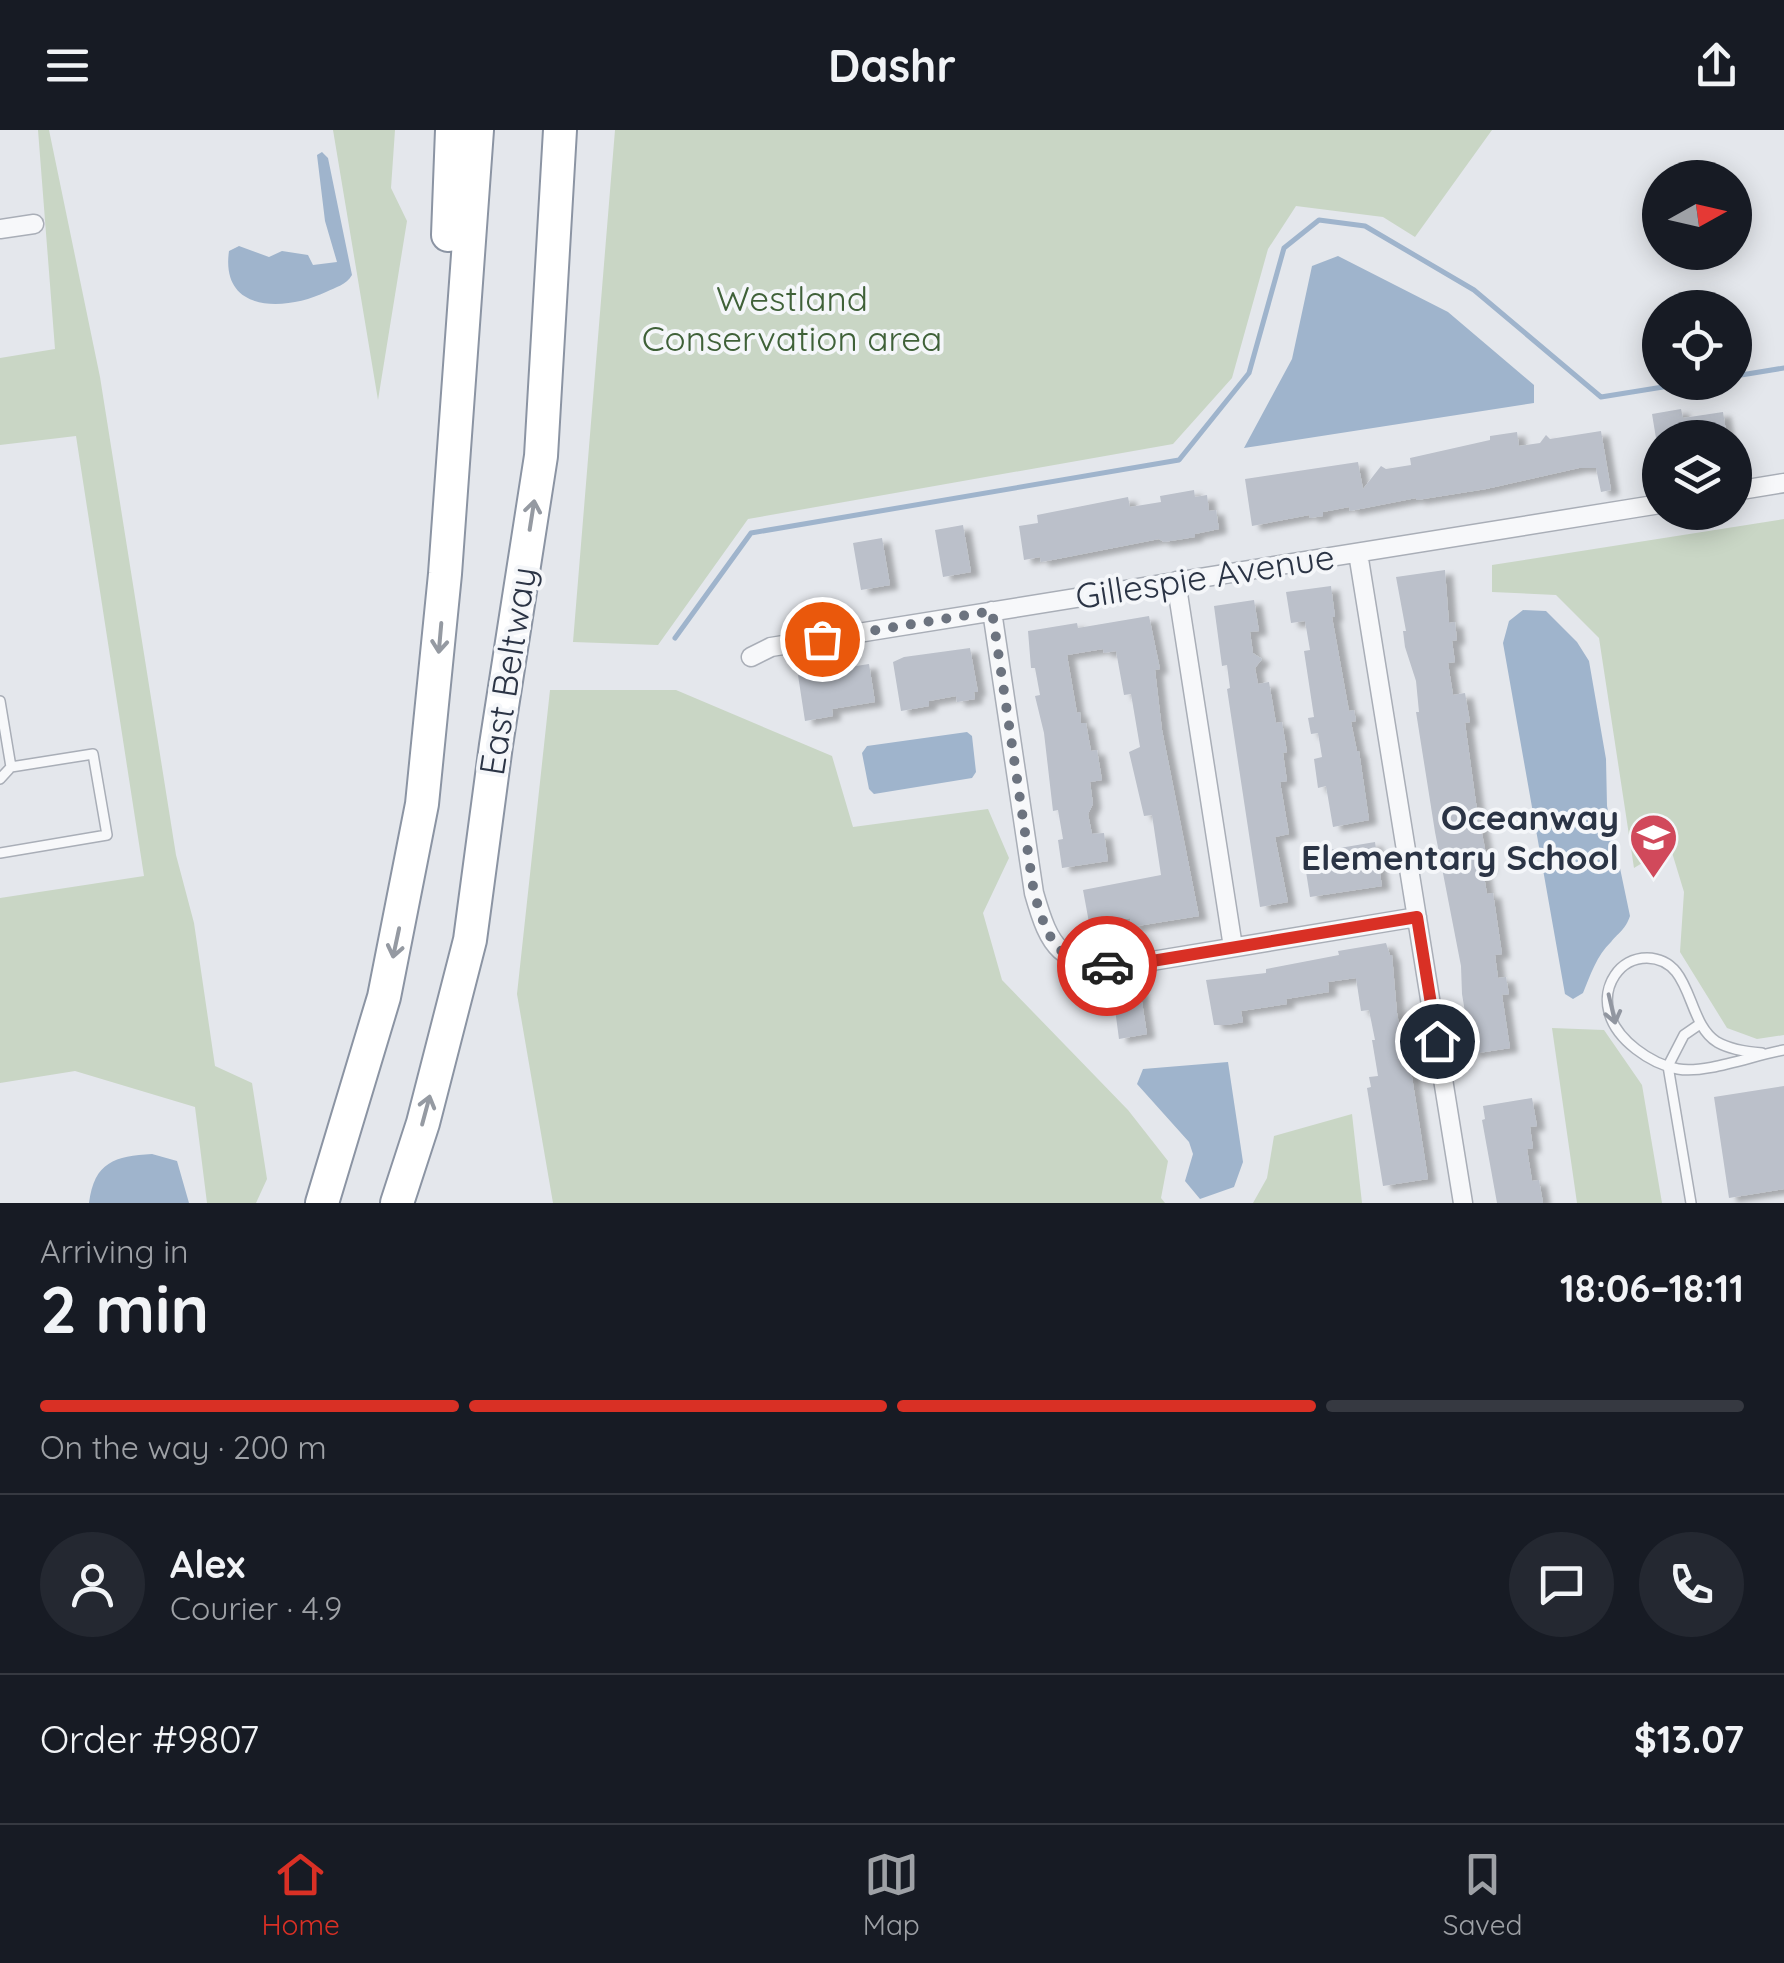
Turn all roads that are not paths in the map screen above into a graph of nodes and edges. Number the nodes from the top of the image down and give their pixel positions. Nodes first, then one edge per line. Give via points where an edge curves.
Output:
1 (452, 130) edge
2 (477, 130) edge
3 (560, 130) edge
4 (572, 130) edge
5 (34, 224) dead end
6 (0, 229) edge
7 (541, 456) junction
8 (1784, 483) edge
9 (1752, 488) edge
10 (1642, 507) edge
11 (448, 541) junction
12 (1358, 553) junction
13 (1176, 580) junction
14 (992, 611) junction
15 (751, 657) dead end
16 (0, 701) edge
17 (11, 766) junction
18 (0, 780) edge
19 (0, 854) edge
20 (1417, 917) junction
21 (1233, 947) junction
22 (1700, 1024) junction
23 (1784, 1050) edge
24 (1762, 1054) junction
25 (1668, 1066) junction
26 (322, 1203) edge
27 (396, 1203) edge
28 (1464, 1203) edge
29 (1690, 1203) edge

1 - 11 highway via 444,364
2 - 11 highway, East Beltway
3 - 7 highway, East Beltway
4 - 7 highway
5 - 6 street
27 -> 7 highway, East Beltway via 424,1122 470,940
8 - 9 street
10 - 12 street, Gillespie Avenue
11 -> 26 highway, East Beltway via 429,752 398,938
12 - 13 street, Gillespie Avenue
12 - 20 street
13 - 14 street, Gillespie Avenue
13 - 21 street
14 - 15 street, Gillespie Avenue via 771,647
14 - 21 street via 1034,893 1047,936 1070,958 1095,966
16 - 17 lane
17 - 18 lane
17 - 19 lane via 93,754 107,835
20 - 21 street
20 - 28 street
22 - 24 lane via 1715,1040
22 - 25 lane via 1684,1035
22 -> 25 lane via 1666,962 1632,960 1617,970 1609,1014 1637,1050
23 - 24 lane
24 - 25 lane via 1680,1070
25 - 29 lane

